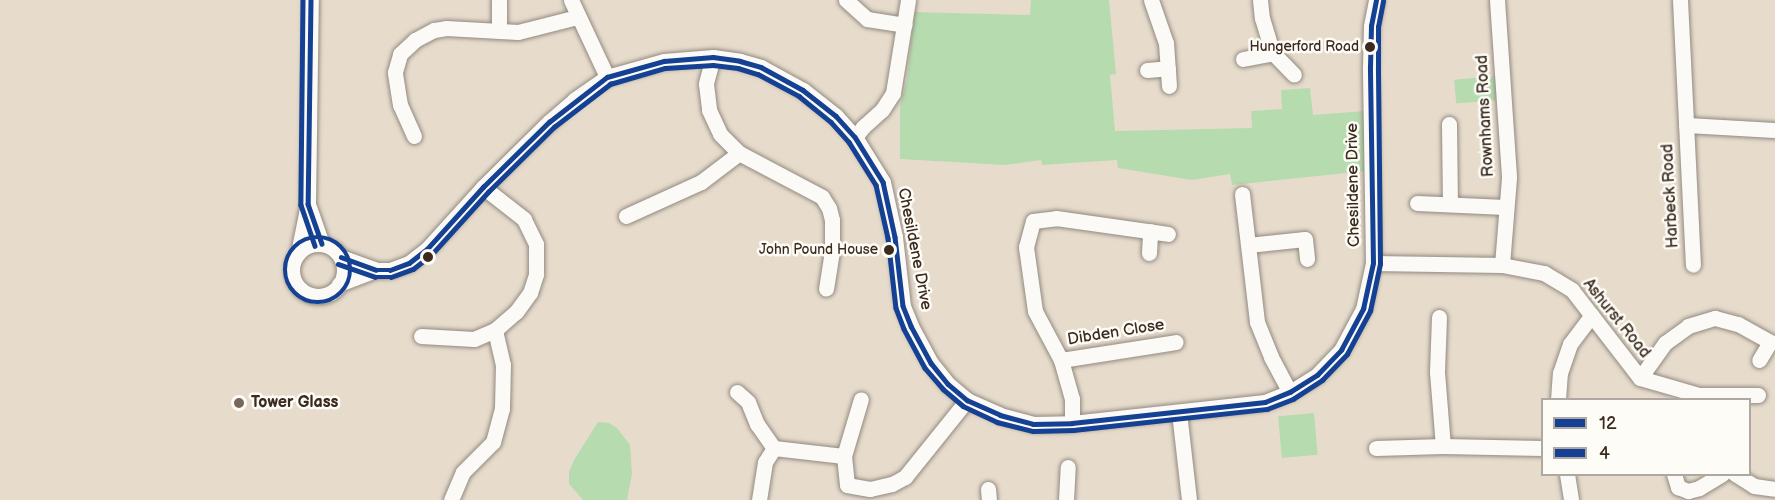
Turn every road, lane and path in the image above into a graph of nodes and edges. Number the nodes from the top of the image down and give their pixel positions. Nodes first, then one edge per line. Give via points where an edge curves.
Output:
1 (311, 0) edge
2 (499, 0) edge
3 (572, 0) edge
4 (846, 0) edge
5 (908, 0) edge
6 (1151, 0) edge
7 (1260, 0) edge
8 (1376, 0) edge
9 (1497, 0) edge
10 (1680, 0) edge
11 (577, 17) junction
12 (906, 25) junction
13 (498, 29) junction
14 (1273, 53) junction
15 (713, 57) junction
16 (1243, 59) dead end
17 (1168, 68) junction
18 (1147, 70) dead end
19 (1294, 75) dead end
20 (607, 77) junction
21 (1169, 86) dead end
22 (1449, 124) dead end
23 (1686, 125) junction
24 (1775, 130) edge
25 (414, 136) dead end
26 (855, 137) junction
27 (739, 153) junction
28 (483, 188) junction
29 (1242, 194) dead end
30 (1417, 203) dead end
31 (1450, 203) junction
32 (308, 204) junction
33 (1505, 207) junction
34 (626, 216) dead end
35 (1150, 231) junction
36 (1168, 234) dead end
37 (322, 244) junction
38 (1248, 245) junction
39 (298, 253) junction
40 (1149, 253) dead end
41 (341, 258) junction
42 (1307, 259) dead end
43 (1373, 263) junction
44 (1502, 265) junction
45 (1693, 265) dead end
46 (376, 270) junction
47 (339, 284) junction
48 (826, 289) dead end
49 (1592, 315) junction
50 (1439, 317) dead end
51 (495, 330) junction
52 (422, 336) dead end
53 (1176, 342) dead end
54 (1061, 360) junction
55 (1759, 360) dead end
56 (1640, 378) junction
57 (737, 392) dead end
58 (1290, 392) junction
59 (1758, 395) dead end
60 (1725, 397) edge
61 (1558, 398) edge
62 (861, 399) dead end
63 (967, 400) junction
64 (1179, 412) junction
65 (1072, 423) junction
66 (1443, 446) junction
67 (774, 448) junction
68 (1376, 448) dead end
69 (1541, 448) edge
70 (844, 456) junction
71 (1068, 467) dead end
72 (1567, 476) edge
73 (1675, 476) edge
74 (1719, 476) edge
75 (1738, 476) edge
76 (1775, 489) edge
77 (846, 492) edge
78 (450, 500) edge
79 (759, 500) edge
80 (1066, 500) edge
81 (1189, 500) edge
82 (1571, 500) edge

1 - 32 street
2 - 13 street
3 - 11 street
4 - 12 street via 867,19
5 - 12 street
6 - 17 street via 1166,43
7 - 14 street
8 - 43 street, Chesildene Drive via 1370,67
9 - 33 street, Rownhams Road via 1509,178
10 - 23 street, Harbeck Road
11 - 13 street via 518,32
11 - 20 street
12 - 26 street via 893,93
13 - 25 street via 434,30 400,54 395,72 400,105
14 - 16 street
14 - 19 street
15 - 20 street, Chesildene Drive via 664,61
15 - 26 street, Chesildene Drive via 750,64 783,77 836,116
15 - 27 street via 706,84 709,110 720,134
17 - 18 street
17 - 21 street
20 - 28 street, Chesildene Drive via 574,100
22 - 31 street
23 - 24 street, Harbeck Road
23 - 45 street, Harbeck Road
26 - 63 street, Chesildene Drive via 883,182 895,237 903,306 915,336 948,384
27 - 34 street via 701,182
27 - 48 street via 822,197 832,220
28 - 46 street, Chesildene Drive via 427,249 390,270
28 - 51 street via 524,219 536,244 536,274 530,293
29 - 38 street
30 - 31 street
31 - 33 street
32 - 37 street
32 - 39 street
33 - 44 street, Rownhams Road
35 - 36 street
35 - 40 street
35 - 54 street via 1056,218 1033,221 1026,246 1035,311
37 - 39 street via 313,244
37 - 41 street
38 - 42 street via 1305,239
38 - 58 street via 1257,322
39 - 47 street via 292,274 300,289 321,296
41 - 46 street
41 - 47 street via 344,271
43 - 44 street, Ashurst Road
43 - 58 street, Chesildene Drive via 1363,309 1341,350 1317,375
44 - 49 street, Ashurst Road via 1544,273 1572,290
46 - 47 street, Chesildene Drive
49 - 56 street, Ashurst Road
49 - 61 street via 1570,344 1560,373
50 - 66 street via 1437,372
51 - 52 street via 474,339
51 - 78 street via 503,365 502,408 493,442 463,472
53 - 54 street, Dibden Close
54 - 65 street via 1072,399
55 - 56 street via 1770,342 1738,324 1715,318 1688,326 1665,343
56 - 60 street, Ashurst Road via 1699,395
57 - 67 street via 748,402
58 - 64 street, Chesildene Drive via 1265,402
59 - 60 street, Ashurst Road
62 - 70 street
63 - 65 street, Chesildene Drive via 1000,416 1033,424
63 - 77 street via 905,477 892,484
64 - 65 street, Chesildene Drive
64 - 81 street
66 - 68 street
66 - 69 street
67 - 70 street
67 - 79 street via 765,462
70 - 77 street
71 - 80 street
72 - 82 street
73 - 74 street via 1678,487 1688,491
75 - 76 street via 1754,486

